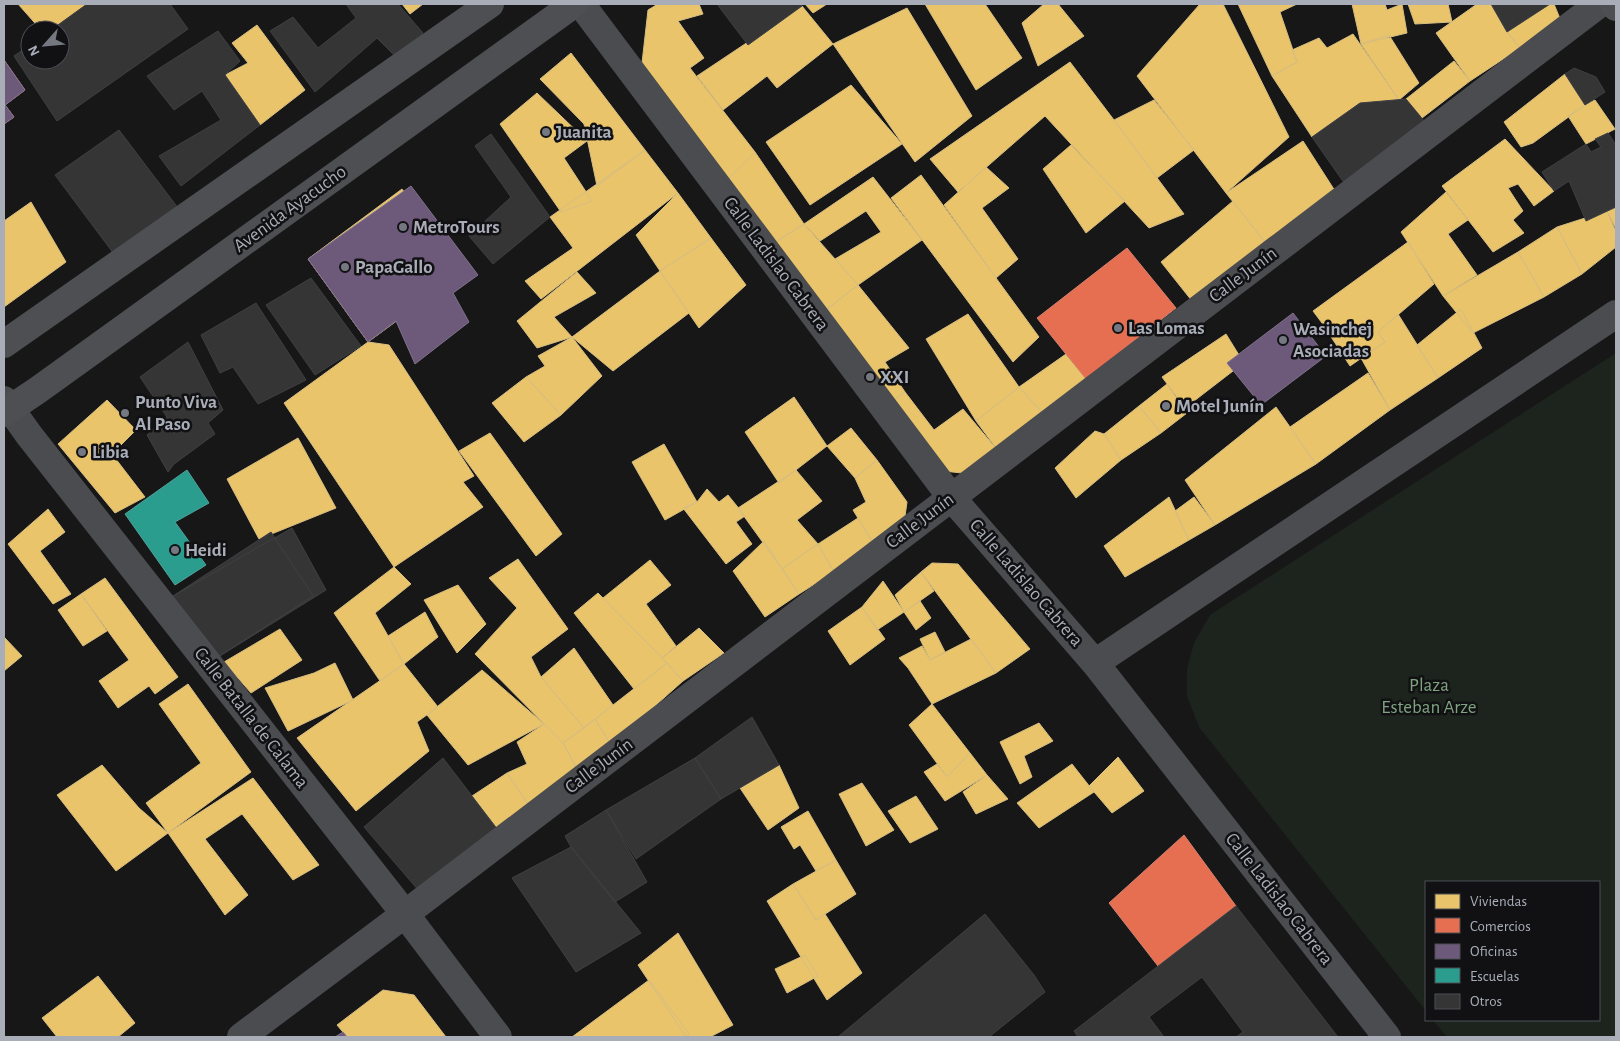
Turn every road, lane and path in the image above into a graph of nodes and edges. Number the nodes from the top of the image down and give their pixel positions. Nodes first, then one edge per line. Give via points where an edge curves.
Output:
1 (490, 4) edge
2 (574, 4) edge
3 (581, 4) edge
4 (1599, 4) edge
5 (1616, 314) edge
6 (4, 344) edge
7 (6, 407) edge
8 (951, 497) junction
9 (1095, 664) junction
10 (405, 914) junction
11 (241, 1037) edge
12 (498, 1037) edge
13 (1387, 1037) edge

1 - 6 main road
2 - 7 main road, Avenida Ayacucho via 38,390
3 - 8 street, Calle Ladislao Cabrera
4 - 8 street, Calle Junín
5 - 9 street
7 - 10 street, Calle Batalla de Calama
8 - 9 street, Calle Ladislao Cabrera
8 - 10 street, Calle Junín
9 - 13 street, Calle Ladislao Cabrera
10 - 11 street, Calle Junín
10 - 12 street, Calle Batalla de Calama

